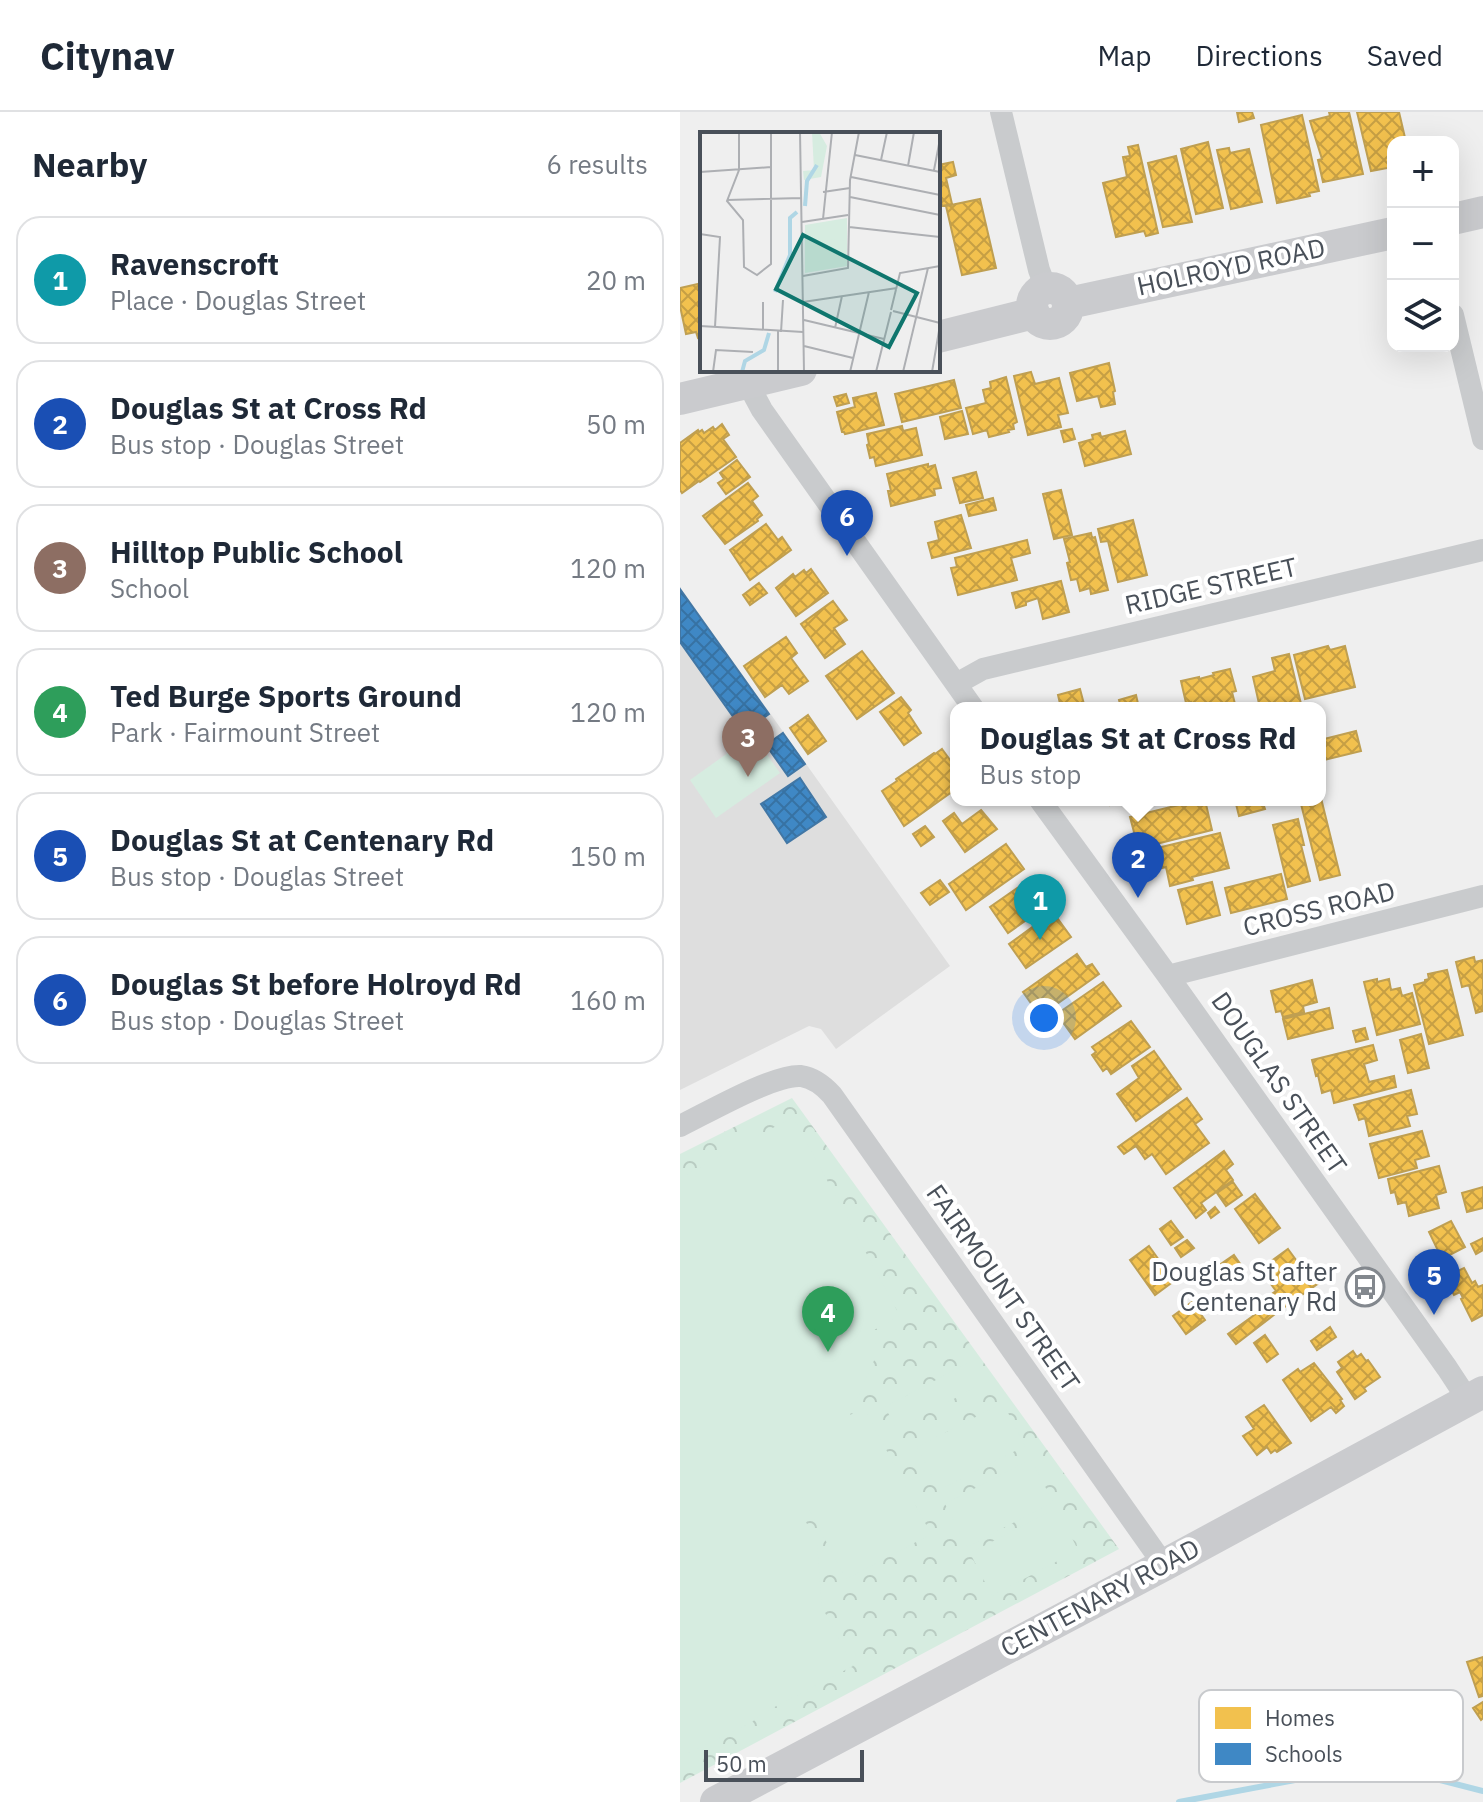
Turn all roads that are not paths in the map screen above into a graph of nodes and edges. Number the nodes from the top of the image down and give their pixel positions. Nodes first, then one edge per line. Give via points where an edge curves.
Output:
1 (1001, 112) edge
2 (1483, 212) edge
3 (1459, 218) edge
4 (1387, 234) edge
5 (1050, 301) junction
6 (940, 336) edge
7 (1459, 340) edge
8 (792, 372) edge
9 (747, 382) junction
10 (680, 399) edge
11 (1483, 439) edge
12 (1483, 550) edge
13 (956, 684) junction
14 (969, 702) edge
15 (1044, 806) edge
16 (1483, 896) edge
17 (1168, 976) junction
18 (680, 1126) edge
19 (1475, 1396) edge
20 (1164, 1565) junction
21 (716, 1802) edge

1 - 5 street
2 - 3 main road
4 - 5 main road, HOLROYD ROAD
5 - 6 main road, HOLROYD ROAD
7 - 11 street
8 - 9 main road
9 - 10 main road
9 - 13 street
12 - 13 street, RIDGE STREET via 983,669
13 - 14 street
15 - 17 street, DOUGLAS STREET
16 - 17 street, CROSS ROAD
17 - 19 street, DOUGLAS STREET via 1438,1355
18 - 20 street, FAIRMOUNT STREET via 763,1086 799,1076 815,1080 832,1095
19 - 20 main road, CENTENARY ROAD
20 - 21 main road, CENTENARY ROAD

